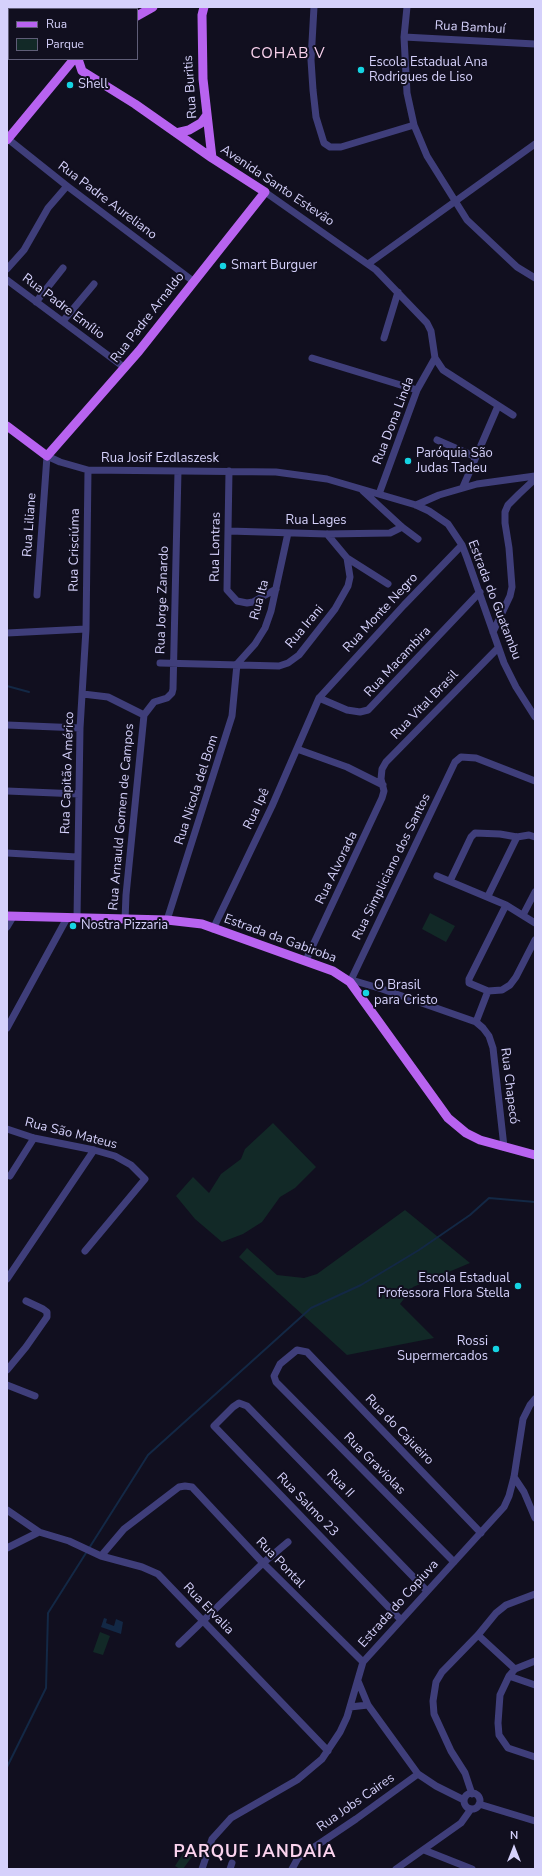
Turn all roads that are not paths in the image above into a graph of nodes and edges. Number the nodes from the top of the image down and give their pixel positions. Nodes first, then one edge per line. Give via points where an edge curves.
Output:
1 (154, 7) edge
2 (314, 7) edge
3 (408, 7) edge
4 (201, 10) edge
5 (138, 15) edge
6 (404, 36) junction
7 (535, 44) edge
8 (73, 60) edge
9 (78, 60) edge
10 (206, 116) junction
11 (414, 125) junction
12 (176, 133) junction
13 (7, 139) edge
14 (535, 144) edge
15 (212, 158) junction
16 (67, 186) junction
17 (265, 192) junction
18 (455, 201) junction
19 (368, 264) junction
20 (63, 268) dead end
21 (7, 269) edge
22 (535, 278) edge
23 (7, 280) edge
24 (193, 281) junction
25 (94, 284) dead end
26 (398, 292) junction
27 (36, 302) junction
28 (63, 321) junction
29 (384, 338) dead end
30 (312, 358) dead end
31 (435, 358) junction
32 (125, 368) junction
33 (417, 390) junction
34 (498, 406) junction
35 (513, 415) dead end
36 (7, 426) edge
37 (437, 440) dead end
38 (47, 456) junction
39 (476, 457) junction
40 (88, 470) junction
41 (178, 471) junction
42 (229, 471) junction
43 (276, 472) joint
44 (535, 478) edge
45 (463, 488) junction
46 (362, 490) junction
47 (379, 494) junction
48 (416, 505) junction
49 (402, 527) junction
50 (229, 531) junction
51 (288, 533) junction
52 (327, 534) junction
53 (418, 539) dead end
54 (462, 545) junction
55 (347, 558) junction
56 (388, 584) dead end
57 (276, 589) junction
58 (480, 592) junction
59 (37, 595) dead end
60 (86, 629) junction
61 (493, 632) junction
62 (7, 633) edge
63 (498, 648) junction
64 (160, 663) dead end
65 (173, 663) junction
66 (236, 664) junction
67 (83, 694) junction
68 (319, 698) junction
69 (144, 716) junction
70 (535, 717) edge
71 (7, 725) edge
72 (80, 728) junction
73 (297, 749) junction
74 (535, 781) edge
75 (383, 785) junction
76 (7, 791) edge
77 (79, 794) junction
78 (517, 837) junction
79 (535, 837) edge
80 (7, 853) edge
81 (77, 857) junction
82 (437, 876) dead end
83 (450, 881) junction
84 (535, 892) edge
85 (488, 896) junction
86 (506, 905) junction
87 (523, 915) junction
88 (10, 916) edge
89 (67, 918) junction
90 (77, 918) junction
91 (125, 920) junction
92 (167, 920) junction
93 (535, 923) edge
94 (7, 927) edge
95 (213, 929) junction
96 (535, 940) edge
97 (306, 960) junction
98 (350, 982) junction
99 (488, 991) junction
100 (476, 1022) junction
101 (7, 1028) edge
102 (7, 1129) edge
103 (34, 1138) junction
104 (504, 1147) junction
105 (94, 1150) junction
106 (535, 1155) edge
107 (10, 1176) dead end
108 (85, 1251) dead end
109 (7, 1280) edge
110 (26, 1301) dead end
111 (7, 1370) edge
112 (276, 1382) joint
113 (7, 1385) edge
114 (35, 1396) dead end
115 (535, 1399) edge
116 (233, 1407) joint
117 (514, 1477) junction
118 (7, 1510) edge
119 (535, 1518) edge
120 (39, 1532) junction
121 (481, 1533) junction
122 (288, 1542) dead end
123 (7, 1548) edge
124 (101, 1556) junction
125 (454, 1562) junction
126 (263, 1563) junction
127 (427, 1590) junction
128 (535, 1594) edge
129 (401, 1620) junction
130 (204, 1622) junction
131 (478, 1635) junction
132 (179, 1644) dead end
133 (535, 1661) edge
134 (363, 1662) junction
135 (515, 1669) junction
136 (509, 1676) junction
137 (358, 1681) junction
138 (535, 1685) edge
139 (368, 1705) junction
140 (350, 1707) junction
141 (328, 1751) junction
142 (535, 1757) edge
143 (418, 1774) junction
144 (472, 1794) junction
145 (464, 1800) junction
146 (479, 1804) junction
147 (471, 1809) junction
148 (535, 1822) edge
149 (424, 1850) junction
150 (202, 1869) edge
151 (292, 1869) edge
152 (396, 1869) edge
153 (472, 1869) edge

1 - 5 main road
2 - 11 street via 311,60 313,90 316,117 324,143 330,147 341,146
3 - 6 street
4 - 10 main road, Rua Buritis
6 - 7 street, Rua Bambuí
6 - 11 street via 407,93
8 - 13 main road
9 - 12 main road, Avenida Santo Estevão via 82,71
10 - 12 main road via 189,130
10 - 15 main road, Rua Buritis
11 - 18 street via 427,156
12 - 15 main road, Avenida Santo Estevão
13 - 16 street, Rua Padre Aureliano
14 - 18 street
15 - 17 main road, Avenida Santo Estevão
16 - 21 street via 48,208 24,250
16 - 24 street, Rua Padre Aureliano
17 - 19 street, Avenida Santo Estevão
17 - 24 main road, Rua Padre Arnaldo
18 - 19 street
18 - 22 street via 467,220 493,246 517,267
19 - 26 street, Avenida Santo Estevão
20 - 27 street
23 - 27 street, Rua Padre Emílio
24 - 32 main road, Rua Padre Arnaldo
25 - 28 street
26 - 29 street
26 - 31 street, Avenida Santo Estevão via 427,323 431,331
27 - 28 street, Rua Padre Emílio
28 - 32 street, Rua Padre Emílio
30 - 33 street
31 - 33 street, Rua Dona Linda
31 - 34 street via 452,377
32 - 38 main road, Rua Padre Arnaldo
33 - 47 street, Rua Dona Linda
34 - 35 street
34 - 39 street
36 - 38 main road
37 - 39 street
38 - 40 street, Rua Josif Ezdlaszesk
38 - 59 street, Rua Liliane
39 - 45 street
40 - 41 street, Rua Josif Ezdlaszesk
40 - 60 street, Rua Crisciúma
41 - 42 street, Rua Josif Ezdlaszesk
41 - 65 street, Rua Jorge Zanardo
42 - 43 street, Rua Josif Ezdlaszesk
42 - 50 street, Rua Lontras
43 - 46 street, Estrada do Guatambu via 327,479
44 - 45 street via 477,484
44 - 61 street via 505,512 504,523 512,587
45 - 48 street
46 - 47 street, Estrada do Guatambu
46 - 49 street
47 - 48 street, Estrada do Guatambu
48 - 54 street, Estrada do Guatambu via 448,524
49 - 52 street, Rua Lages via 390,533
49 - 53 street
50 - 51 street, Rua Lages
50 - 57 street, Rua Lontras via 227,590 231,596 236,601 253,602
51 - 52 street, Rua Lages
51 - 57 street, Rua Ita
52 - 55 street
54 - 58 street, Estrada do Guatambu
54 - 68 street, Rua Monte Negro
55 - 56 street
55 - 66 street, Rua Irani via 350,577 345,595 299,655 279,666
57 - 66 street, Rua Ita via 265,628 255,644
58 - 61 street, Estrada do Guatambu
58 - 68 street, Rua Macambira via 368,710 347,710
60 - 62 street
60 - 67 street, Rua Capitão Américo
61 - 63 street, Estrada do Guatambu
63 - 70 street, Estrada do Guatambu via 516,687
63 - 75 street, Rua Vital Brasil via 386,762 382,769
64 - 65 street, Rua Irani
65 - 66 street, Rua Irani
65 - 69 street, Rua Jorge Zanardo via 172,692 166,698 154,702
66 - 92 street, Rua Nicola del Bom via 232,716
67 - 69 street via 108,697
67 - 72 street, Rua Capitão Américo
68 - 73 street, Rua Ipê
69 - 91 street, Rua Arnauld Gomen de Campos
71 - 72 street
72 - 77 street, Rua Capitão Américo
73 - 75 street via 347,767
73 - 95 street, Rua Ipê
74 - 98 street, Rua Simpliciano dos Santos via 476,758 461,758 455,762
75 - 97 street, Rua Alvorada via 382,798 375,816
76 - 77 street
77 - 81 street, Rua Capitão Américo
78 - 79 street
78 - 83 street via 475,833 470,837
78 - 85 street
80 - 81 street
81 - 90 street, Rua Capitão Américo
82 - 83 street
83 - 85 street
84 - 87 street
85 - 86 street
86 - 87 street
86 - 99 street via 469,979 469,983
87 - 93 street
88 - 89 main road, Estrada da Gabiroba
88 - 94 street
89 - 90 main road, Estrada da Gabiroba
89 - 101 street
90 - 91 main road, Estrada da Gabiroba
91 - 92 main road, Estrada da Gabiroba
92 - 95 main road, Estrada da Gabiroba via 202,924
95 - 97 main road, Estrada da Gabiroba
96 - 99 street via 510,985 502,990
97 - 98 main road, Estrada da Gabiroba via 333,971
98 - 100 street, Rua Chapecó via 355,981
98 - 104 main road, Estrada da Gabiroba via 448,1118 466,1133
99 - 100 street
100 - 104 street, Rua Chapecó via 489,1036 493,1048
102 - 103 street, Rua São Mateus
103 - 105 street, Rua São Mateus
103 - 107 street
104 - 106 main road, Estrada da Gabiroba
105 - 108 street, Rua São Mateus via 124,1160 145,1179
105 - 109 street
110 - 111 street via 47,1312 47,1317
112 - 121 street, Rua do Cajueiro via 274,1376 280,1364 297,1350 307,1352
112 - 125 street, Rua Graviolas
113 - 114 street
115 - 117 street, Estrada do Copiuva via 522,1419
116 - 127 street, Rua II via 239,1404 248,1406
116 - 129 street, Rua Salmo 23 via 214,1426
117 - 119 street via 524,1492
117 - 121 street, Estrada do Copiuva via 504,1507
118 - 120 street, Rua Ervalia
120 - 123 street
120 - 124 street, Rua Ervalia
121 - 125 street, Estrada do Copiuva
122 - 126 street
124 - 126 street, Rua Pontal via 124,1529 179,1487 185,1486 192,1487
124 - 130 street, Rua Ervalia via 158,1574
125 - 127 street, Estrada do Copiuva
126 - 130 street
126 - 134 street, Rua Pontal
127 - 129 street, Estrada do Copiuva
128 - 131 street via 506,1605
129 - 134 street, Estrada do Copiuva
130 - 132 street
130 - 141 street, Rua Ervalia
131 - 135 street
131 - 144 street via 442,1672 436,1682 433,1701 437,1723 465,1773
133 - 135 street
134 - 137 street, Estrada do Copiuva
135 - 136 street
136 - 138 street
136 - 142 street via 500,1695 499,1735 508,1748
137 - 139 street
137 - 140 street, Estrada do Copiuva
139 - 140 street
139 - 143 street
140 - 141 street, Estrada do Copiuva via 340,1732
141 - 150 street, Estrada do Copiuva via 297,1780 231,1818 212,1839
143 - 145 street
143 - 151 street, Rua Jobs Caires via 356,1820 298,1858
144 - 145 street
144 - 146 street via 478,1797
145 - 147 street via 466,1807
146 - 147 street
146 - 148 street
147 - 149 street via 461,1823
149 - 152 street
149 - 153 street

